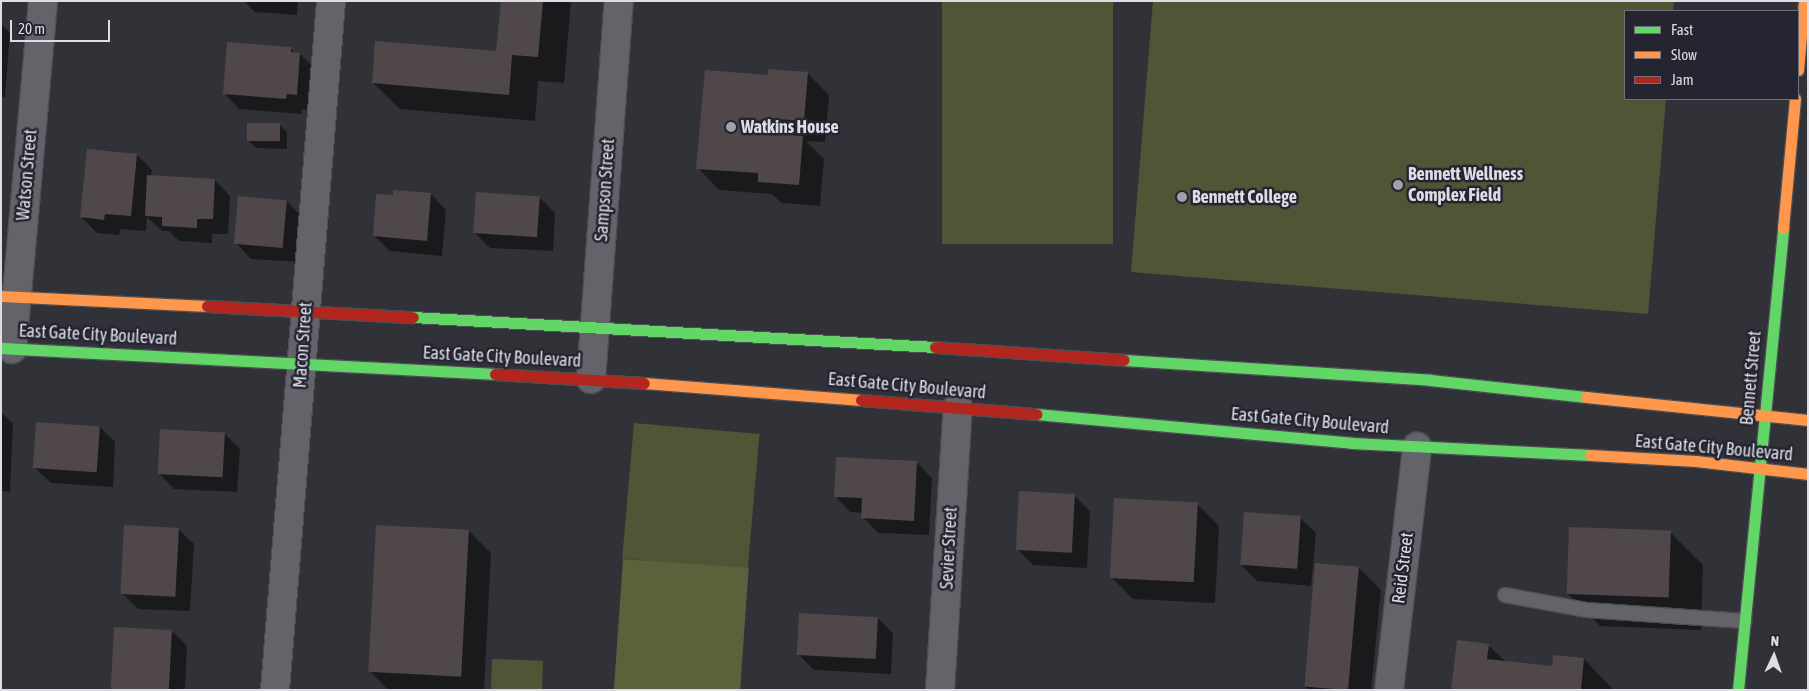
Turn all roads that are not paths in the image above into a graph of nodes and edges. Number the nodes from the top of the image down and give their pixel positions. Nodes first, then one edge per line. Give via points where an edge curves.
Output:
1 (43, 1) edge
2 (331, 1) edge
3 (619, 1) edge
4 (1804, 1) edge
5 (1799, 58) edge
6 (1795, 100) edge
7 (9, 296) edge
8 (305, 310) junction
9 (594, 328) junction
10 (7, 348) edge
11 (302, 363) junction
12 (591, 379) junction
13 (958, 407) junction
14 (1766, 414) junction
15 (1808, 420) edge
16 (1417, 447) junction
17 (1760, 469) junction
18 (1808, 474) edge
19 (1505, 595) dead end
20 (1745, 621) junction
21 (275, 690) edge
22 (940, 690) edge
23 (1389, 690) edge
24 (1738, 690) edge

1 - 7 street, Watson Street
2 - 8 street, Macon Street
3 - 9 street, Sampson Street
4 - 5 main road
6 - 14 main road, Bennett Street
7 - 8 main road, East Gate City Boulevard
7 - 10 street, Watson Street
8 - 9 main road, East Gate City Boulevard
8 - 11 street, Macon Street
9 - 12 street, Sampson Street
9 - 14 main road, East Gate City Boulevard via 1430,380
10 - 11 main road, East Gate City Boulevard
11 - 12 main road, East Gate City Boulevard
11 - 21 street, Macon Street
12 - 13 main road, East Gate City Boulevard
13 - 16 main road, East Gate City Boulevard
13 - 22 street, Sevier Street
14 - 15 main road, East Gate City Boulevard
14 - 17 main road, Bennett Street
16 - 17 main road, East Gate City Boulevard via 1696,461
16 - 23 street, Reid Street
17 - 18 main road, East Gate City Boulevard
17 - 20 main road, Bennett Street
19 - 20 lane via 1586,610
20 - 24 main road, Bennett Street

